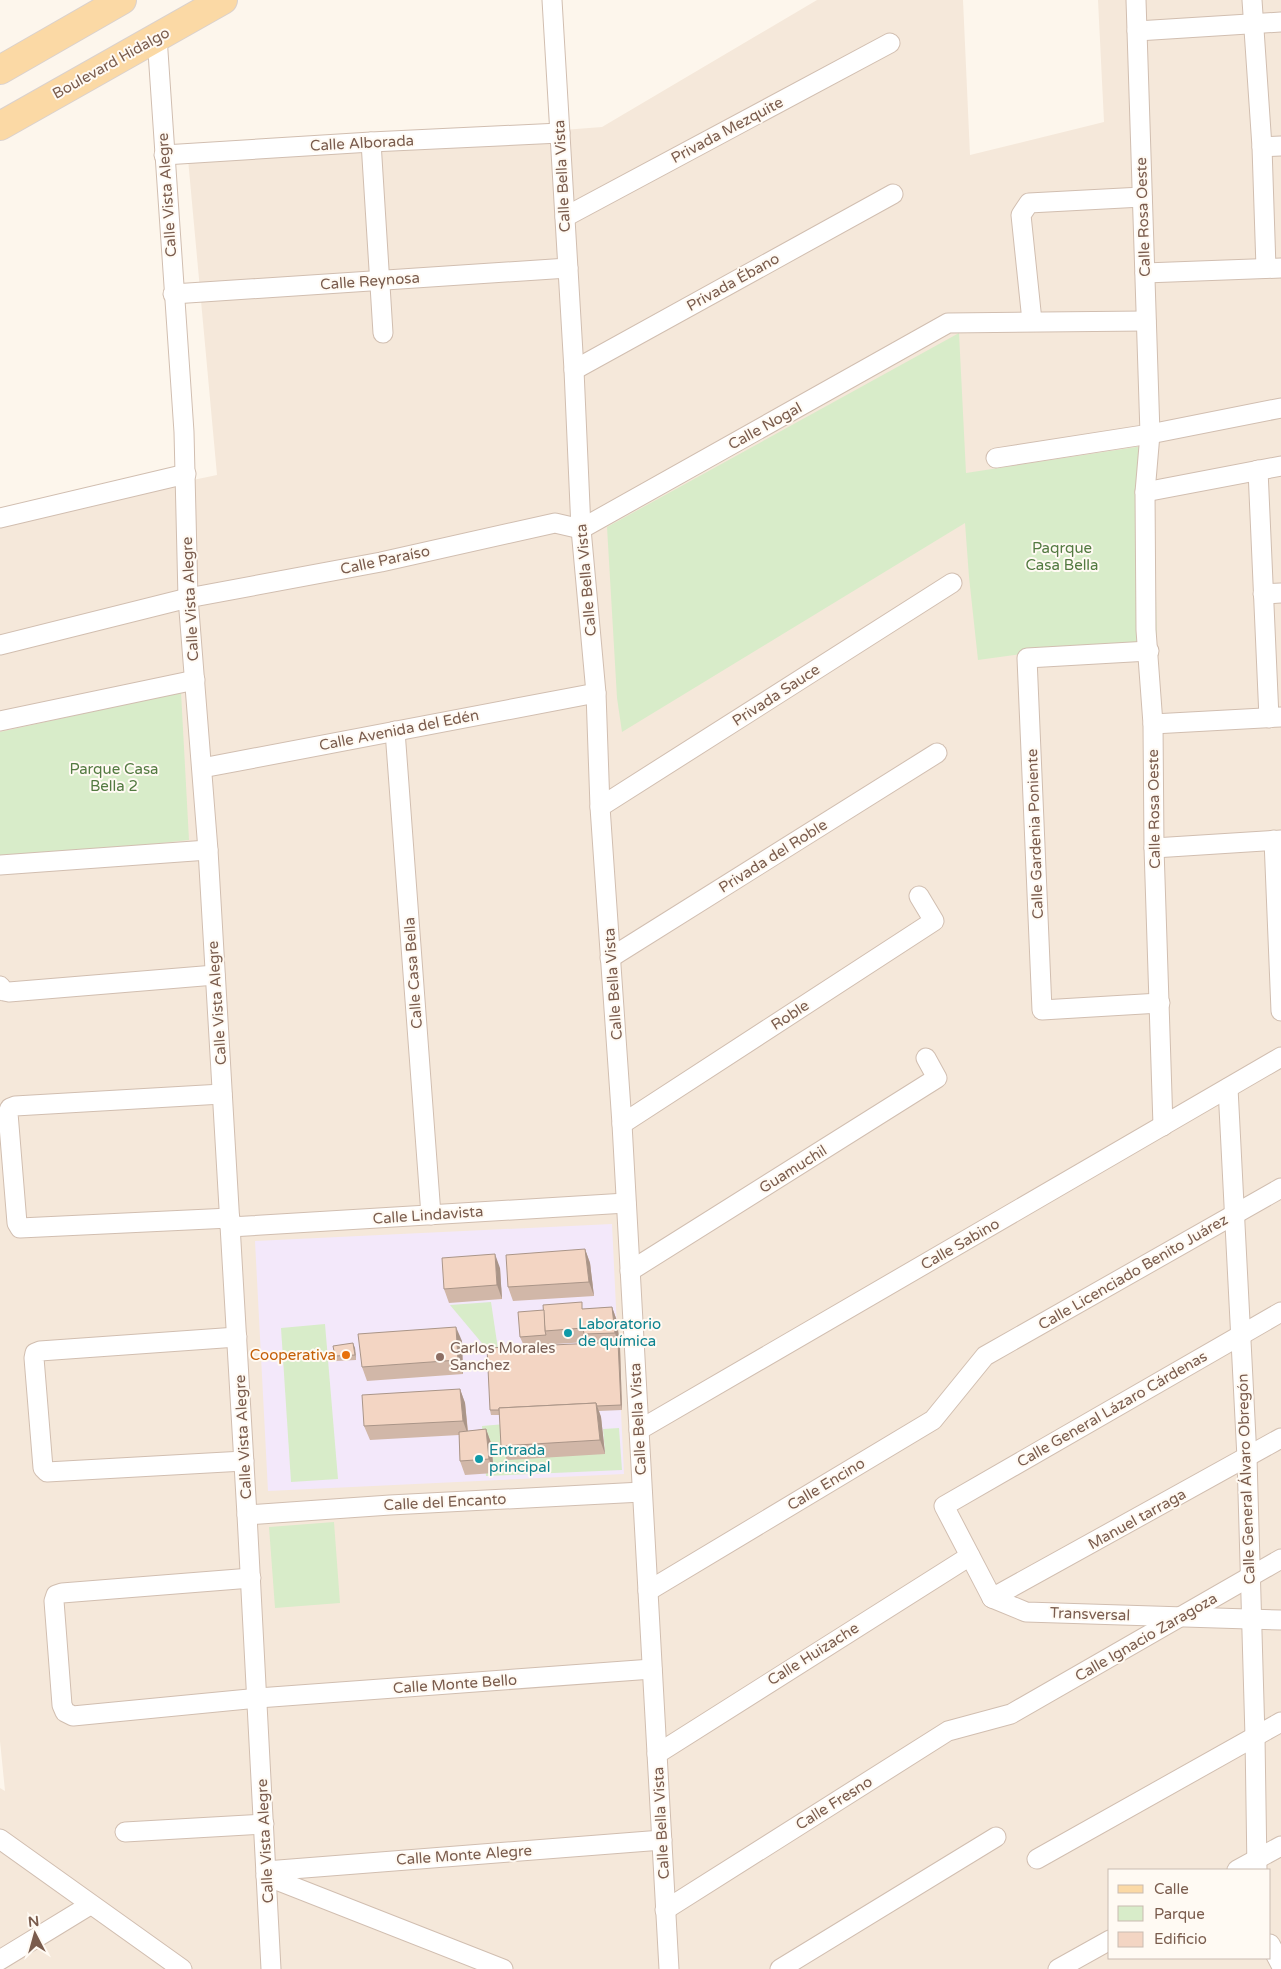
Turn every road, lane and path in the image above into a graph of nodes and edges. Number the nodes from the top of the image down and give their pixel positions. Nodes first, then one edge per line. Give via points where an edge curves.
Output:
1 (122, 0) edge
2 (222, 0) edge
3 (552, 0) edge
4 (1136, 0) edge
5 (1252, 0) edge
6 (1281, 22) edge
7 (1254, 24) junction
8 (1137, 31) junction
9 (157, 37) junction
10 (890, 43) dead end
11 (0, 70) edge
12 (0, 126) edge
13 (560, 133) junction
14 (371, 142) junction
15 (1281, 146) edge
16 (1262, 147) junction
17 (164, 155) junction
18 (893, 194) dead end
19 (1142, 197) junction
20 (564, 217) junction
21 (568, 268) junction
22 (1274, 268) edge
23 (1145, 273) junction
24 (379, 280) junction
25 (173, 294) junction
26 (1032, 321) junction
27 (1146, 321) junction
28 (383, 333) dead end
29 (574, 370) junction
30 (1281, 408) edge
31 (1150, 434) junction
32 (996, 458) dead end
33 (1281, 466) edge
34 (1258, 470) junction
35 (186, 474) junction
36 (1145, 492) junction
37 (0, 518) edge
38 (581, 530) junction
39 (952, 583) dead end
40 (1272, 594) edge
41 (188, 598) junction
42 (0, 645) edge
43 (1149, 651) junction
44 (195, 680) junction
45 (596, 692) junction
46 (1275, 717) edge
47 (0, 721) edge
48 (1153, 724) junction
49 (395, 731) junction
50 (937, 753) dead end
51 (202, 768) junction
52 (600, 807) junction
53 (1277, 840) edge
54 (1154, 848) junction
55 (208, 850) junction
56 (0, 865) edge
57 (919, 896) dead end
58 (610, 958) junction
59 (215, 976) junction
60 (2, 988) edge
61 (1160, 1002) junction
62 (1281, 1011) edge
63 (1281, 1057) edge
64 (926, 1058) dead end
65 (1228, 1088) junction
66 (222, 1094) junction
67 (622, 1124) junction
68 (1163, 1126) junction
69 (1281, 1188) edge
70 (626, 1202) junction
71 (1234, 1214) junction
72 (431, 1215) junction
73 (230, 1223) junction
74 (630, 1271) junction
75 (1281, 1312) edge
76 (1240, 1335) junction
77 (237, 1337) junction
78 (985, 1356) joint
79 (639, 1430) junction
80 (1281, 1438) edge
81 (1247, 1458) junction
82 (244, 1462) junction
83 (642, 1492) junction
84 (247, 1515) junction
85 (970, 1556) junction
86 (1281, 1559) edge
87 (1250, 1577) junction
88 (251, 1578) junction
89 (648, 1591) junction
90 (992, 1598) junction
91 (1179, 1617) junction
92 (1251, 1619) junction
93 (1281, 1620) edge
94 (652, 1669) junction
95 (258, 1698) junction
96 (1010, 1714) joint
97 (1281, 1722) edge
98 (1255, 1736) junction
99 (657, 1754) junction
100 (264, 1824) junction
101 (125, 1832) dead end
102 (996, 1837) dead end
103 (0, 1839) edge
104 (662, 1840) junction
105 (1281, 1846) edge
106 (1037, 1859) dead end
107 (1257, 1865) edge
108 (1241, 1869) edge
109 (266, 1873) junction
110 (90, 1905) junction
111 (665, 1910) junction
112 (1108, 1941) edge
113 (1271, 1946) edge
114 (0, 1960) edge
115 (1281, 1965) edge
116 (182, 1969) edge
117 (271, 1969) edge
118 (504, 1969) edge
119 (669, 1969) edge
120 (780, 1969) edge
121 (1058, 1969) edge

1 - 11 main road
2 - 9 main road, Boulevard Hidalgo
3 - 13 street, Calle Bella Vista
4 - 8 street, Calle Rosa Oeste
5 - 7 street
6 - 7 street
7 - 8 street
7 - 16 street
8 - 19 street, Calle Rosa Oeste
9 - 12 main road, Boulevard Hidalgo
9 - 17 street, Calle Vista Alegre
10 - 20 street, Privada Mezquite
13 - 14 street, Calle Alborada
13 - 20 street, Calle Bella Vista
14 - 17 street, Calle Alborada
14 - 24 street
15 - 16 street
16 - 22 street
17 - 25 street, Calle Vista Alegre
18 - 29 street, Privada Ébano
19 - 23 street, Calle Rosa Oeste
19 - 26 street via 1029,203 1021,215
20 - 21 street, Calle Bella Vista
21 - 24 street, Calle Reynosa
21 - 29 street, Calle Bella Vista
22 - 23 street
23 - 27 street, Calle Rosa Oeste
24 - 25 street, Calle Reynosa
24 - 28 street
25 - 35 street, Calle Vista Alegre
26 - 27 street
26 - 38 street, Calle Nogal via 948,323
27 - 31 street, Calle Rosa Oeste
29 - 38 street, Calle Bella Vista
30 - 31 street
31 - 32 street
31 - 36 street, Calle Rosa Oeste
33 - 34 street
34 - 36 street
34 - 40 street
35 - 37 street
35 - 41 street, Calle Vista Alegre
36 - 43 street, Calle Rosa Oeste
38 - 41 street, Calle Paraíso via 555,523 381,562
38 - 45 street, Calle Bella Vista
39 - 52 street, Privada Sauce
40 - 46 street
41 - 42 street, Calle Paraíso
41 - 44 street, Calle Vista Alegre
43 - 48 street, Calle Rosa Oeste
43 - 61 street, Calle Gardenia Poniente via 1027,658 1042,1010
44 - 47 street
44 - 51 street, Calle Vista Alegre
45 - 49 street, Calle Avenida del Edén
45 - 52 street, Calle Bella Vista
46 - 48 street
48 - 54 street, Calle Rosa Oeste
49 - 51 street, Calle Avenida del Edén
49 - 72 street, Calle Casa Bella
50 - 58 street, Privada del Roble
51 - 55 street, Calle Vista Alegre
52 - 58 street, Calle Bella Vista
53 - 54 street
53 - 62 street
54 - 61 street, Calle Rosa Oeste
55 - 56 street
55 - 59 street, Calle Vista Alegre
57 - 67 street, Roble via 934,921
58 - 67 street, Calle Bella Vista
59 - 60 street
59 - 66 street, Calle Vista Alegre
61 - 68 street, Calle Rosa Oeste
63 - 65 street, Calle Sabino
64 - 74 street, Guamuchil via 936,1078
65 - 68 street, Calle Sabino
65 - 71 street, Calle General Álvaro Obregón
66 - 73 street, Calle Vista Alegre
66 - 73 street, Calle Lindavista via 15,1106 8,1113 20,1228
67 - 70 street, Calle Bella Vista
68 - 79 street, Calle Sabino
69 - 71 street, Calle Licenciado Benito Juárez
70 - 72 street, Calle Lindavista
70 - 74 street, Calle Bella Vista
71 - 76 street, Calle General Álvaro Obregón
71 - 78 street, Calle Licenciado Benito Juárez
72 - 73 street, Calle Lindavista
73 - 77 street, Calle Vista Alegre
74 - 79 street, Calle Bella Vista
75 - 76 street, Calle General Lázaro Cárdenas
76 - 81 street, Calle General Álvaro Obregón
76 - 85 street, Calle General Lázaro Cárdenas via 944,1506
77 - 82 street, Calle Vista Alegre
77 - 82 street via 35,1353 43,1468 47,1472
78 - 89 street, Calle Encino via 933,1420
79 - 83 street, Calle Bella Vista
80 - 81 street, Manuel tarraga
81 - 87 street, Calle General Álvaro Obregón
81 - 90 street, Manuel tarraga
82 - 84 street, Calle Vista Alegre
83 - 84 street, Calle del Encanto
83 - 89 street, Calle Bella Vista
84 - 88 street, Calle Vista Alegre
85 - 90 street
85 - 99 street, Calle Huizache
86 - 87 street, Calle Ignacio Zaragoza
87 - 91 street, Calle Ignacio Zaragoza
87 - 92 street, Calle General Álvaro Obregón
88 - 95 street, Calle Vista Alegre
88 - 95 street, Calle Monte Bello via 62,1593 56,1595 54,1601 62,1705 65,1712 73,1716
89 - 94 street, Calle Bella Vista
90 - 91 street, Transversal via 1026,1612
91 - 92 street, Transversal
91 - 96 street, Calle Ignacio Zaragoza
92 - 93 street, Transversal
92 - 98 street, Calle General Álvaro Obregón
94 - 95 street, Calle Monte Bello
94 - 99 street, Calle Bella Vista
95 - 100 street, Calle Vista Alegre
96 - 111 street, Calle Fresno via 948,1731
97 - 98 street
98 - 106 street
98 - 107 street, Calle General Álvaro Obregón
99 - 104 street, Calle Bella Vista
100 - 101 street
100 - 109 street, Calle Vista Alegre
102 - 120 street
103 - 110 street
104 - 109 street, Calle Monte Alegre
104 - 111 street, Calle Bella Vista
105 - 107 street
107 - 108 street
109 - 117 street, Calle Vista Alegre
109 - 118 street
110 - 114 street
110 - 116 street
111 - 119 street, Calle Bella Vista
112 - 121 street
113 - 115 street

